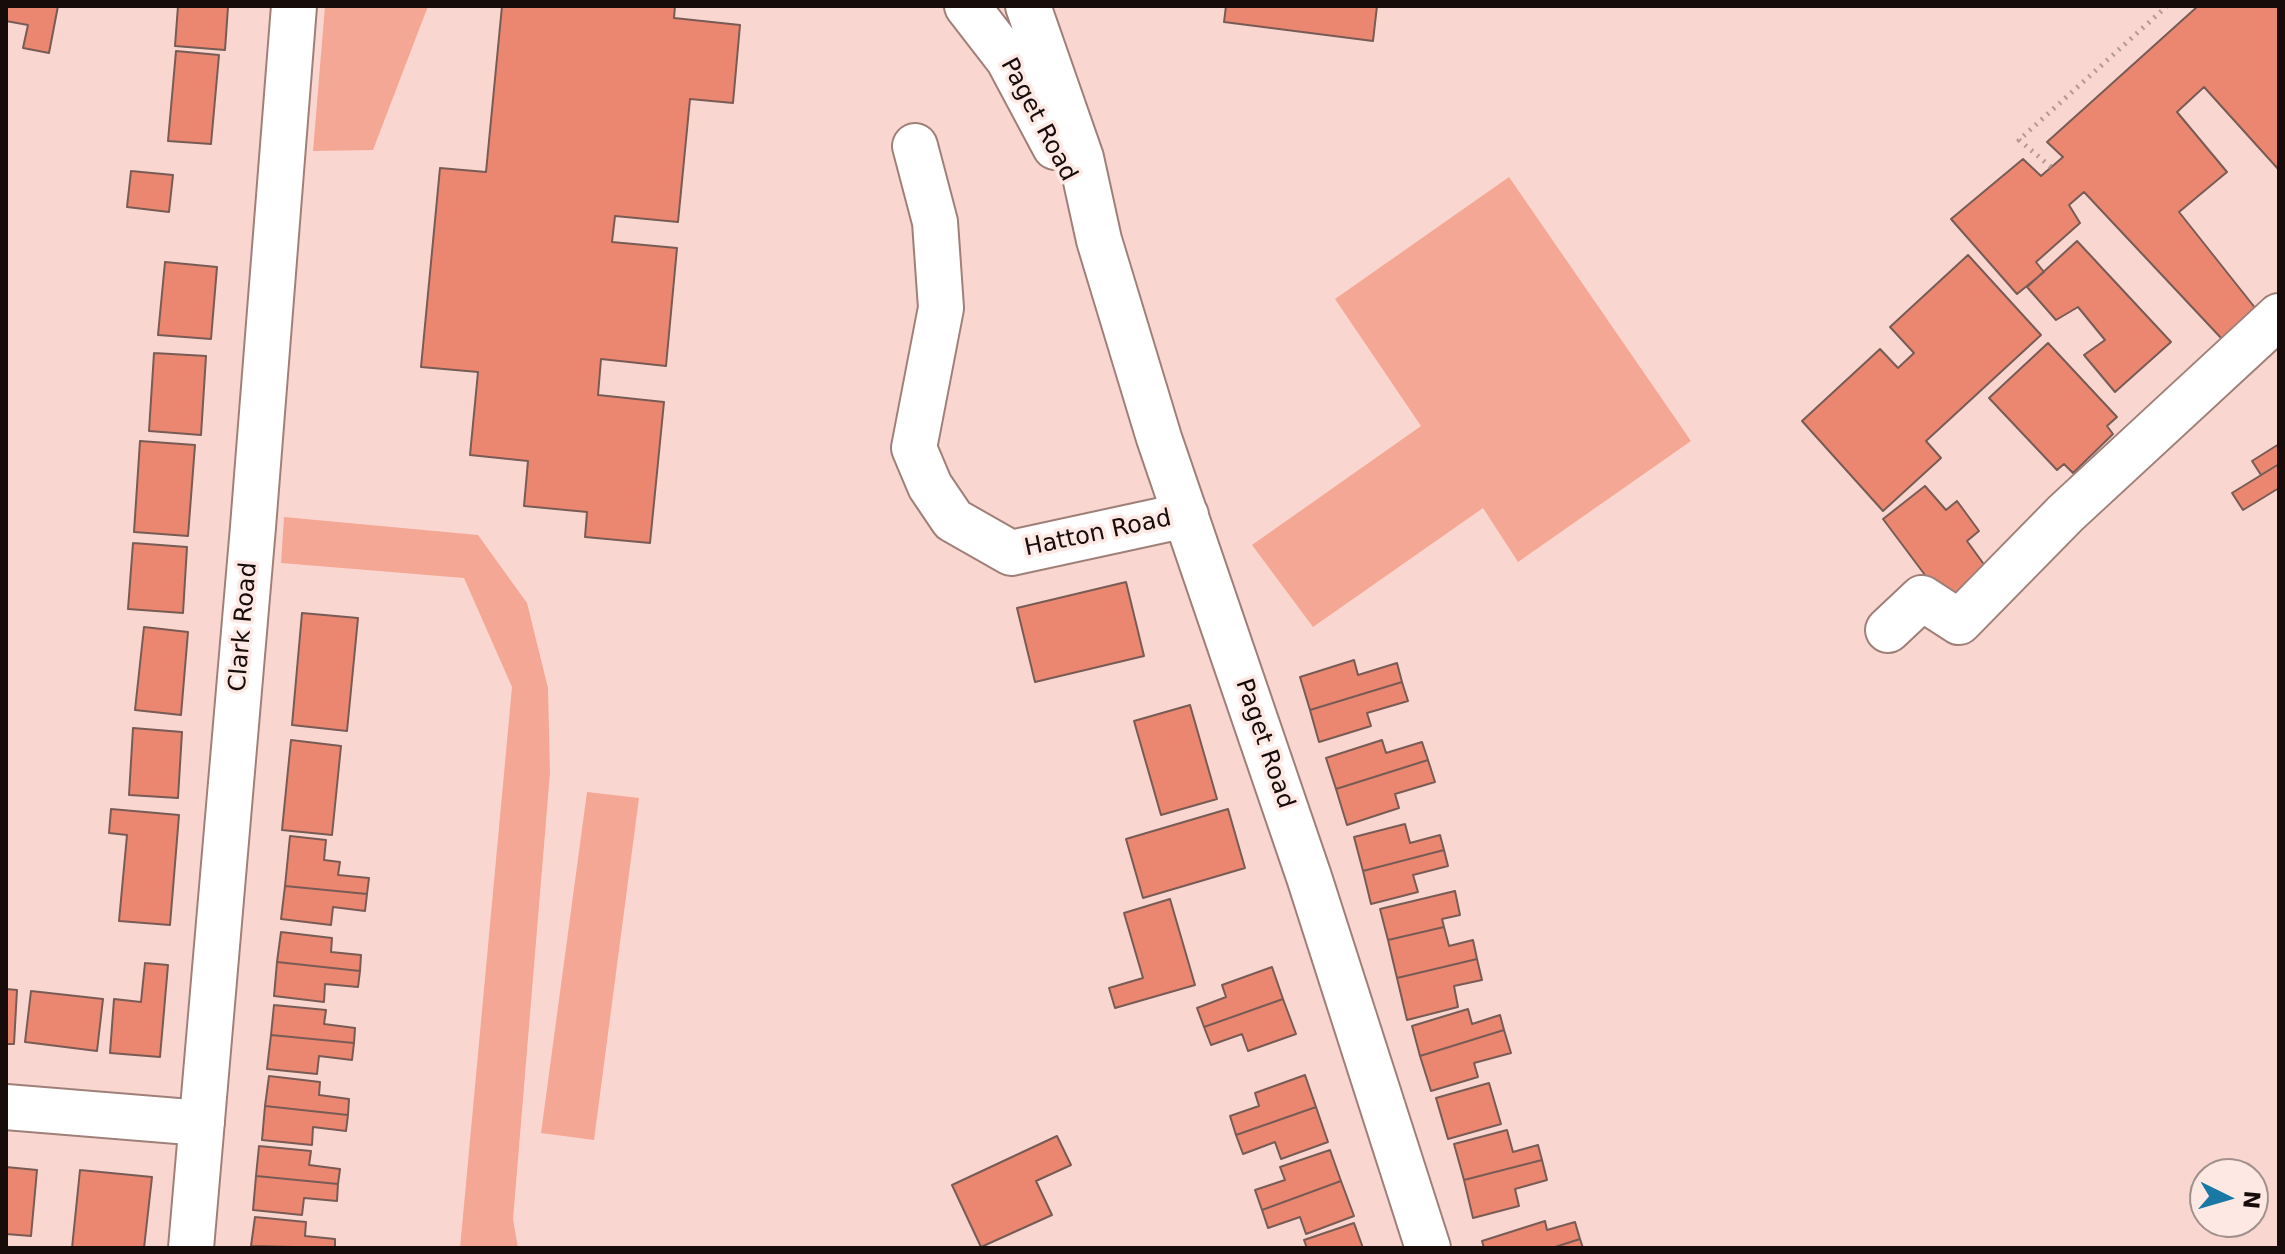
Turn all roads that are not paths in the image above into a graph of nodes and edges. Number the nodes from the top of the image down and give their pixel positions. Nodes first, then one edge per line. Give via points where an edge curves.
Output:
1 (294, 6) edge
2 (967, 6) edge
3 (1028, 6) edge
4 (915, 146) dead end
5 (1099, 240) junction
6 (2279, 316) edge
7 (1186, 515) junction
8 (1888, 630) dead end
9 (6, 1107) edge
10 (202, 1123) junction
11 (191, 1248) edge
12 (1428, 1248) edge

1 - 10 street, Clark Road
2 - 5 street, Paget Road via 1008,59
3 - 5 street, Paget Road via 1081,158
4 - 7 street, Hatton Road via 935,222 941,308 914,448 930,486 953,520 1011,553
5 - 7 street, Paget Road
6 - 8 street via 2066,513 1959,622 1922,598
7 - 12 street, Paget Road
9 - 10 street
10 - 11 street, Clark Road

